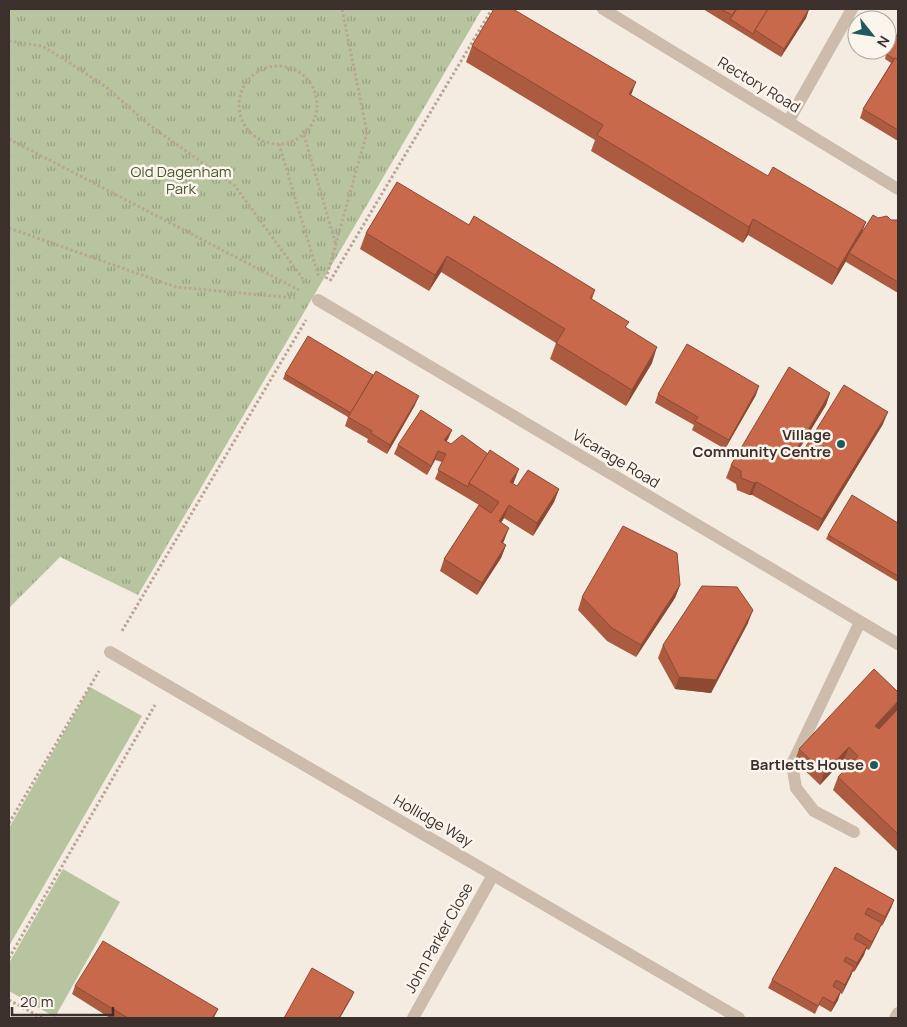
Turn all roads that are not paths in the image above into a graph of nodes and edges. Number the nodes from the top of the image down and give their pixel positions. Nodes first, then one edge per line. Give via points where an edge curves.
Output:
1 (603, 9) edge
2 (852, 9) edge
3 (788, 122) junction
4 (898, 189) edge
5 (320, 295) road end
6 (860, 622) junction
7 (898, 644) edge
8 (110, 652) road end
9 (854, 832) dead end
10 (494, 874) junction
11 (413, 1018) edge
12 (739, 1018) edge

1 - 3 street, Rectory Road
2 - 3 street
3 - 4 street, Rectory Road
5 - 6 street, Vicarage Road
6 - 7 street, Vicarage Road
6 - 9 street via 792,764 796,788 814,811
8 - 10 street, Hollidge Way
10 - 11 street, John Parker Close
10 - 12 street, Hollidge Way

